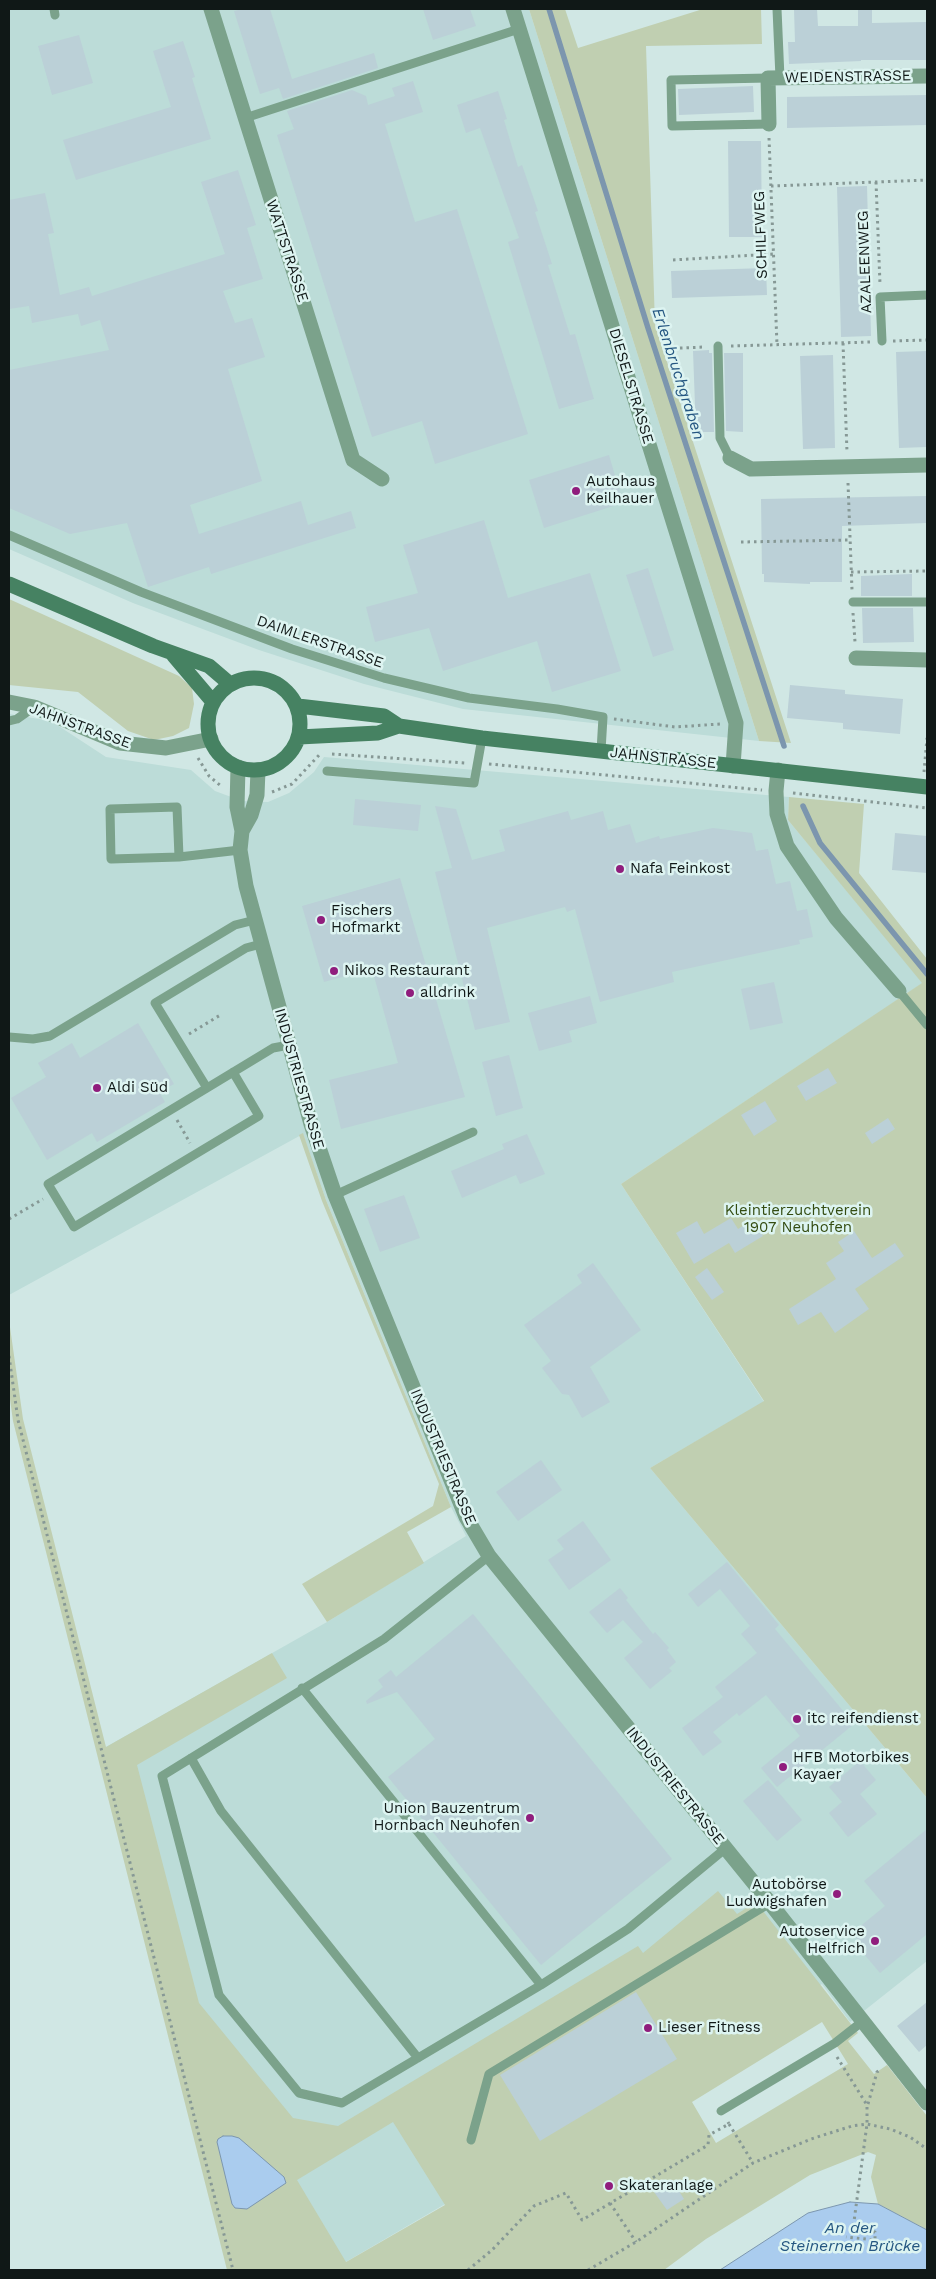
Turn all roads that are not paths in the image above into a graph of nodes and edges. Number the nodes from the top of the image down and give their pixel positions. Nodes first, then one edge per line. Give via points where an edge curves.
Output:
1 (211, 9) edge
2 (513, 9) edge
3 (777, 9) edge
4 (520, 30) junction
5 (927, 76) edge
6 (774, 78) junction
7 (245, 118) junction
8 (769, 124) joint
9 (927, 295) edge
10 (882, 341) road end
11 (718, 346) road end
12 (730, 458) joint
13 (927, 465) edge
14 (382, 479) dead end
15 (9, 535) edge
16 (9, 584) edge
17 (853, 602) dead end
18 (927, 602) edge
19 (173, 655) junction
20 (856, 658) dead end
21 (927, 660) edge
22 (230, 684) junction
23 (9, 702) edge
24 (213, 702) junction
25 (298, 706) junction
26 (34, 707) junction
27 (9, 721) edge
28 (399, 726) junction
29 (299, 737) junction
30 (482, 738) junction
31 (210, 739) junction
32 (601, 751) junction
33 (733, 766) junction
34 (238, 767) junction
35 (258, 770) junction
36 (778, 770) junction
37 (327, 771) dead end
38 (925, 787) edge
39 (242, 831) junction
40 (240, 850) junction
41 (178, 857) junction
42 (255, 920) junction
43 (261, 944) junction
44 (899, 991) joint
45 (927, 1026) edge
46 (9, 1037) edge
47 (289, 1045) junction
48 (233, 1072) junction
49 (207, 1088) junction
50 (473, 1132) dead end
51 (335, 1195) junction
52 (490, 1556) junction
53 (302, 1688) junction
54 (191, 1758) junction
55 (726, 1848) junction
56 (770, 1903) junction
57 (541, 1985) junction
58 (864, 2021) junction
59 (418, 2058) junction
60 (927, 2103) edge
61 (721, 2111) road end
62 (471, 2140) dead end

1 - 7 street, WATTSTRASSE
2 - 4 street, DIESELSTRASSE
3 - 6 lane
4 - 7 lane
4 - 33 street, DIESELSTRASSE via 736,723
5 - 6 street, WEIDENSTRASSE
6 - 8 street, WEIDENSTRASSE
6 - 8 lane, WEIDENSTRASSE via 671,80 672,126
7 - 14 street, WATTSTRASSE via 353,460
9 - 10 lane, AZALEENWEG via 880,297
11 - 12 lane via 720,438
12 - 13 street via 751,469
15 - 32 lane, DAIMLERSTRASSE via 140,592 292,649 384,678 469,698 603,717
16 - 19 street
17 - 18 lane
19 - 22 street via 208,666
19 - 24 street
20 - 21 street
22 - 24 street
22 - 25 street via 256,677 269,679 281,685
23 - 26 street, JAHNSTRASSE
24 - 31 street via 208,726
25 - 28 street, JAHNSTRASSE via 384,716
25 - 29 street via 301,721
26 - 27 lane
26 - 31 street, JAHNSTRASSE via 128,745 166,748
28 - 29 street, JAHNSTRASSE via 378,733
28 - 30 street, JAHNSTRASSE
29 - 35 street via 284,760
30 - 32 street, JAHNSTRASSE
30 - 37 lane via 474,783
31 - 34 street via 226,761
32 - 33 street, JAHNSTRASSE
33 - 36 street, JAHNSTRASSE
34 - 35 street
34 - 39 street, INDUSTRIESTRASSE via 237,807
35 - 39 street, INDUSTRIESTRASSE via 252,815
36 - 38 street, JAHNSTRASSE
36 - 44 street via 777,814 787,846 836,918
39 - 40 street, INDUSTRIESTRASSE
40 - 41 lane
40 - 42 street, INDUSTRIESTRASSE
41 - 41 lane via 177,807 110,809 111,859
42 - 43 street, INDUSTRIESTRASSE
42 - 46 lane via 235,925 50,1036 33,1039
43 - 47 street, INDUSTRIESTRASSE
43 - 49 lane via 246,948 155,1003
44 - 45 lane
47 - 48 lane via 273,1048
47 - 51 street, INDUSTRIESTRASSE
48 - 49 lane
48 - 49 lane via 259,1116 74,1227 48,1184
50 - 51 lane
51 - 52 street, INDUSTRIESTRASSE via 466,1517
52 - 53 lane via 384,1639
52 - 55 street, INDUSTRIESTRASSE
53 - 54 lane
53 - 57 lane
54 - 59 lane via 221,1811
54 - 59 lane via 162,1776 220,1995 299,2093 342,2103
55 - 56 street, INDUSTRIESTRASSE
55 - 57 lane via 628,1929
56 - 58 street, INDUSTRIESTRASSE
56 - 62 lane via 489,2074
57 - 59 lane
58 - 60 street, INDUSTRIESTRASSE
58 - 61 lane

